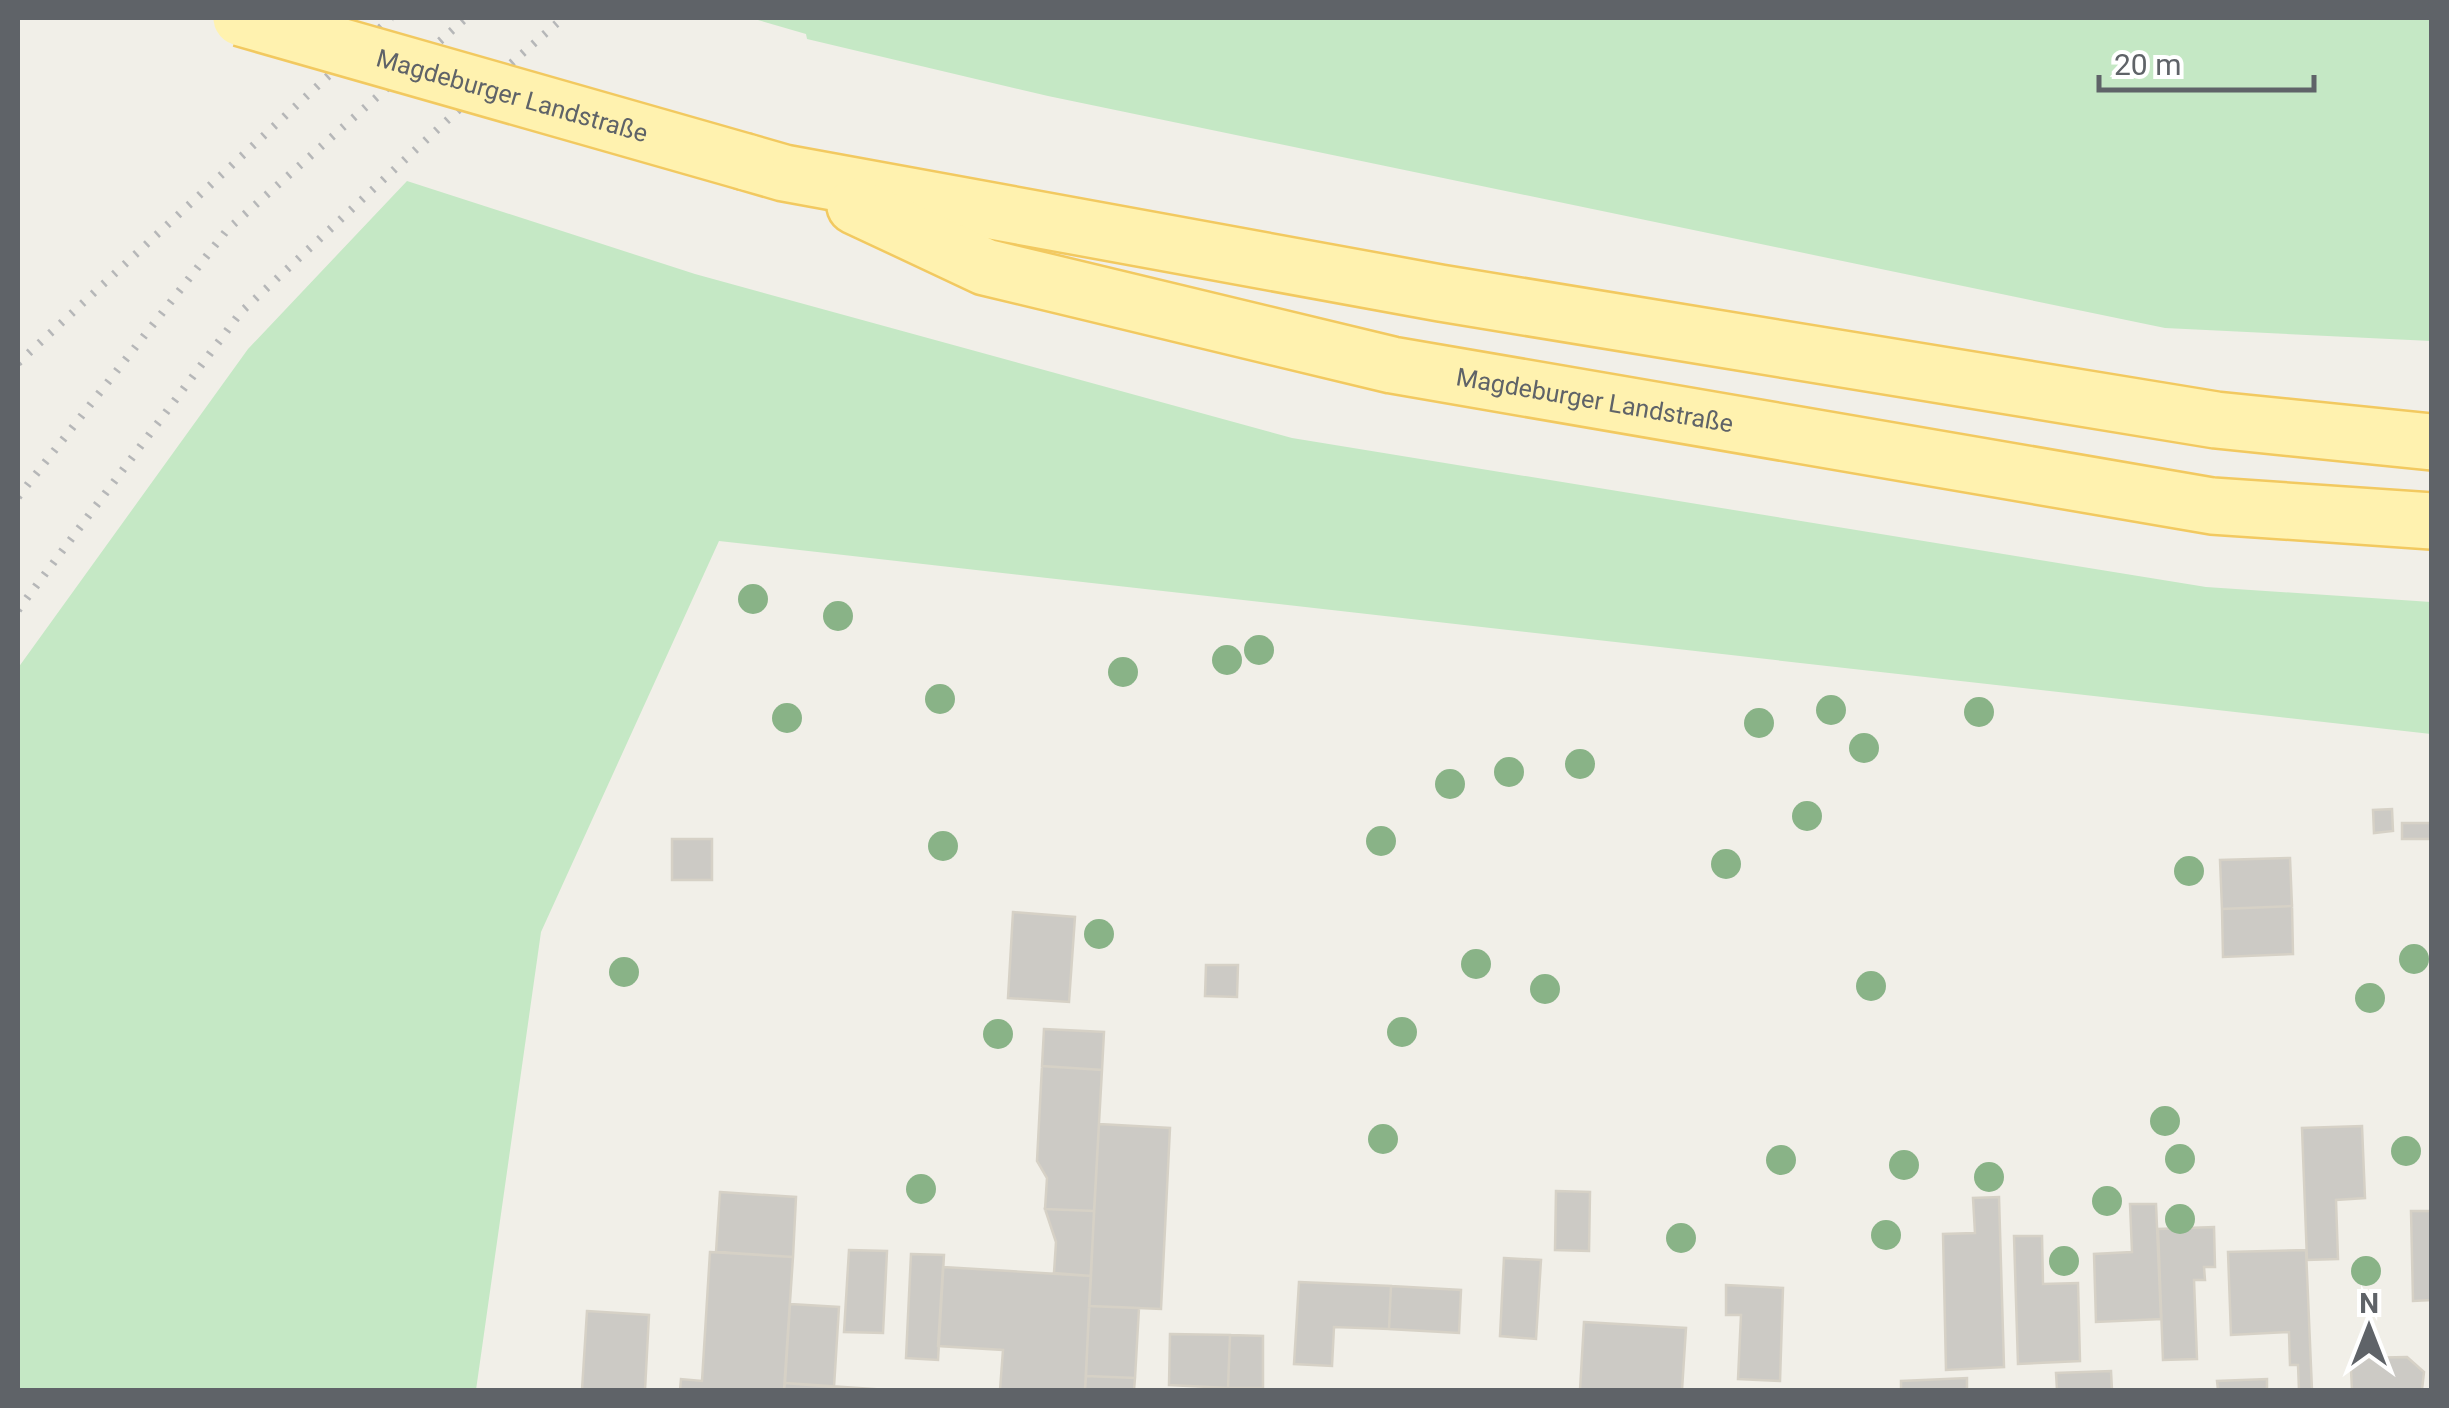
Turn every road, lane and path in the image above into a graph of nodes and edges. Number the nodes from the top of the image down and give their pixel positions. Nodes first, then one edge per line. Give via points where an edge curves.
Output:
1 (241, 18) edge
2 (765, 167) junction
3 (2432, 442) edge
4 (2432, 521) edge

1 - 2 main road, Magdeburger Landstraße, bridge
2 - 3 main road, Magdeburger Landstraße via 1440,293 2216,420
2 - 4 main road, Magdeburger Landstraße via 985,267 1392,364 2212,506

